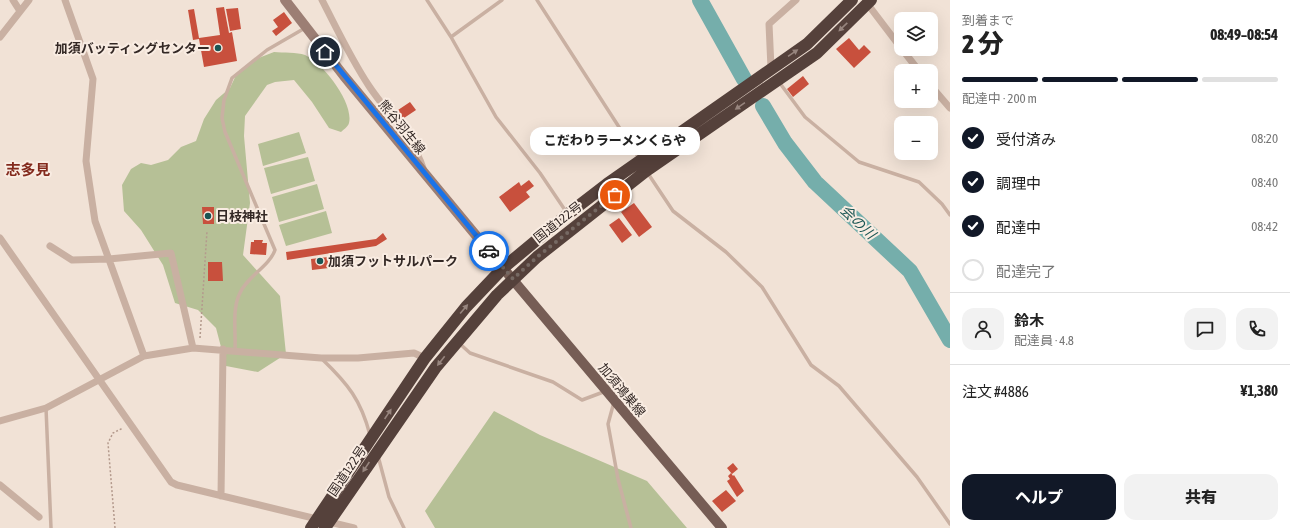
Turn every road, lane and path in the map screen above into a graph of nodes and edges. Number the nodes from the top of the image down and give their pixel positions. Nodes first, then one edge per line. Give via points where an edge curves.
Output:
1 (13, 0) edge
2 (29, 0) edge
3 (65, 0) edge
4 (285, 0) edge
5 (322, 0) edge
6 (427, 0) edge
7 (502, 0) edge
8 (537, 0) edge
9 (796, 0) edge
10 (852, 0) edge
11 (868, 1) edge
12 (20, 11) junction
13 (306, 28) junction
14 (0, 37) edge
15 (451, 37) junction
16 (894, 37) edge
17 (771, 68) junction
18 (777, 80) junction
19 (938, 94) edge
20 (950, 108) edge
21 (641, 160) junction
22 (646, 172) junction
23 (424, 174) junction
24 (568, 214) junction
25 (950, 215) edge
26 (207, 231) dead end
27 (0, 238) edge
28 (50, 246) dead end
29 (108, 259) junction
30 (503, 268) junction
31 (513, 279) junction
32 (457, 341) junction
33 (196, 348) junction
34 (223, 350) junction
35 (235, 350) junction
36 (144, 356) junction
37 (321, 358) junction
38 (425, 358) junction
39 (99, 379) junction
40 (606, 391) junction
41 (615, 401) junction
42 (46, 408) junction
43 (0, 421) edge
44 (130, 425) junction
45 (371, 439) junction
46 (376, 452) junction
47 (0, 485) edge
48 (221, 496) junction
49 (40, 517) dead end
50 (321, 524) edge
51 (950, 524) edge
52 (51, 528) edge
53 (116, 528) edge
54 (354, 528) edge
55 (404, 528) edge
56 (631, 528) edge
57 (722, 528) edge

1 - 12 street
2 - 12 street
3 - 29 street via 93,79 86,161 95,221
4 - 13 main road, 熊谷羽生線
5 - 23 street via 369,86 415,151
6 - 15 lane
7 - 15 lane
8 - 21 lane
9 - 17 street via 769,24
17 -> 10 highway, 国道122号 via 807,44
11 - 16 street
11 -> 18 highway, 国道122号 via 817,53
12 - 14 street
13 - 23 main road, 熊谷羽生線
13 - 35 lane via 267,50 232,78 224,100 222,118 225,132 275,250 272,258 263,264 239,294 236,306
15 - 24 lane via 496,117
17 - 21 highway, 国道122号
18 -> 22 highway, 国道122号
18 - 25 lane via 805,117 859,162 919,182
19 - 20 street
21 - 24 highway, 国道122号
22 - 31 highway, 国道122号 via 548,248
22 - 51 lane via 673,211 726,252 762,286 811,365 839,386 917,477
23 - 30 main road, 熊谷羽生線
24 - 30 highway, 国道122号
26 - 33 path
27 - 39 street
28 - 29 street via 72,260
29 - 33 street via 170,253
29 - 36 street
30 - 31 main road, 加須鴻巣線
38 -> 30 highway, 国道122号 via 466,307
31 - 32 highway, 国道122号
31 - 40 main road, 加須鴻巣線
32 - 40 lane via 470,353 553,382 582,400
32 -> 46 highway, 国道122号
33 - 34 street
33 - 36 street
34 - 35 street
34 - 48 street
35 - 37 street
36 - 39 street
37 - 38 street via 414,353
37 - 45 lane via 341,377 358,400
45 -> 38 highway, 国道122号
39 - 42 street
39 - 44 street
40 - 41 main road, 加須鴻巣線
41 - 56 lane via 608,424
41 - 57 main road, 加須鴻巣線
42 - 43 street
42 - 52 lane
44 - 48 street via 171,482
44 - 53 path via 113,433 108,443
45 - 46 lane
45 - 50 highway, 国道122号
46 -> 50 highway, 国道122号
46 - 55 lane via 389,498
47 - 49 street
48 - 50 street
50 - 54 street

